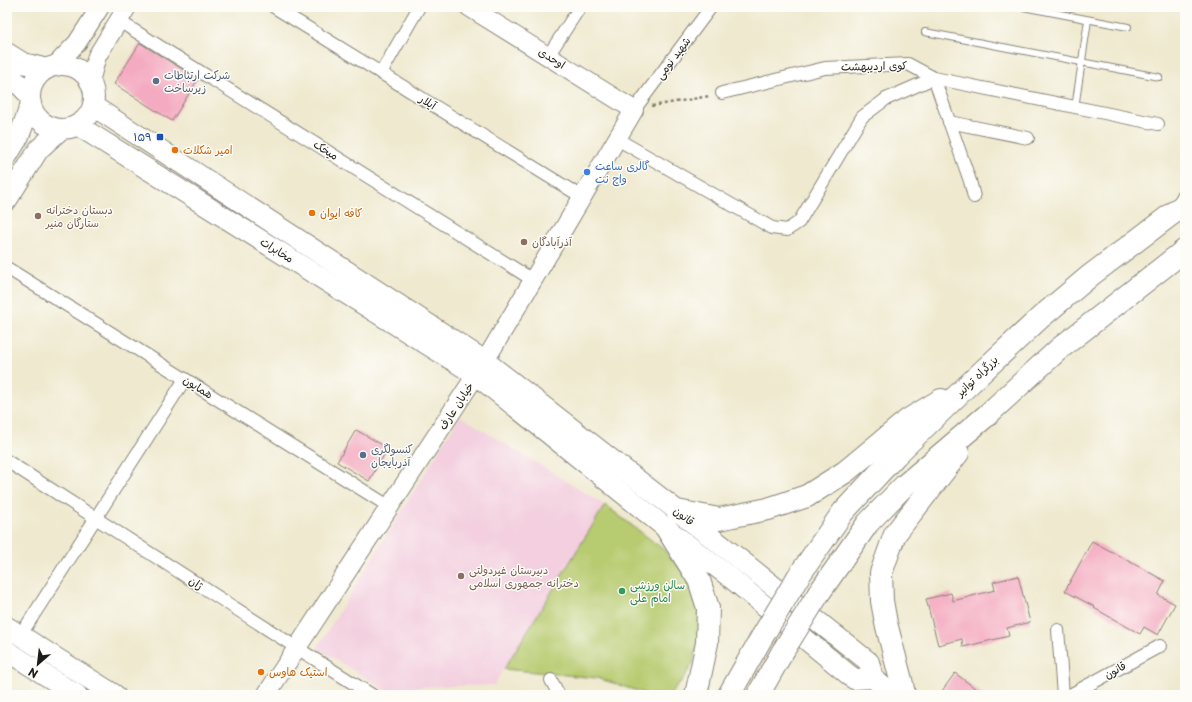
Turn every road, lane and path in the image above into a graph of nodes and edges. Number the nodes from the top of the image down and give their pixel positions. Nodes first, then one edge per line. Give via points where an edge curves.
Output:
1 (100, 7) edge
2 (274, 7) edge
3 (419, 7) edge
4 (469, 7) edge
5 (580, 7) edge
6 (711, 7) edge
7 (1023, 7) edge
8 (123, 14) edge
9 (1088, 20) junction
10 (1128, 28) dead end
11 (925, 32) dead end
12 (7, 53) edge
13 (548, 56) junction
14 (1082, 62) junction
15 (51, 67) junction
16 (381, 73) junction
17 (7, 74) edge
18 (1160, 77) dead end
19 (934, 78) junction
20 (90, 82) junction
21 (722, 93) joint
22 (30, 100) junction
23 (92, 106) junction
24 (1075, 108) junction
25 (634, 110) junction
26 (950, 122) junction
27 (1158, 124) dead end
28 (69, 127) junction
29 (1028, 138) dead end
30 (617, 139) junction
31 (7, 156) edge
32 (1185, 186) edge
33 (582, 197) junction
34 (974, 197) dead end
35 (7, 200) edge
36 (1177, 209) edge
37 (1185, 250) edge
38 (1185, 262) edge
39 (7, 268) edge
40 (1158, 271) junction
41 (533, 280) junction
42 (480, 368) junction
43 (185, 378) junction
44 (968, 385) junction
45 (986, 416) junction
46 (7, 461) edge
47 (390, 507) junction
48 (95, 518) junction
49 (672, 520) junction
50 (1058, 630) dead end
51 (14, 631) edge
52 (1160, 646) dead end
53 (297, 648) junction
54 (7, 651) edge
55 (551, 680) dead end
56 (77, 695) edge
57 (115, 695) edge
58 (266, 695) edge
59 (372, 695) edge
60 (559, 695) edge
61 (696, 695) edge
62 (729, 695) edge
63 (758, 695) edge
64 (893, 695) edge
65 (904, 695) edge
66 (1063, 695) edge
67 (1070, 695) edge

1 - 15 street via 77,43
2 - 16 street, آیلار
3 - 16 street
4 - 13 street, اوحدی
5 - 13 street
6 - 25 street, شهید نومی
7 - 9 lane
8 - 20 street via 97,56
8 - 41 street, میخک
9 - 10 lane
9 - 14 lane
11 - 14 lane
12 - 15 main road via 23,63
13 - 25 street, اوحدی
14 - 18 lane
14 - 24 lane
15 - 20 main road via 63,65 79,70
15 - 22 main road via 35,80
16 - 33 street, آیلار
17 - 22 main road
19 - 21 street, کوی اردیبهشت via 908,64 825,68
19 - 24 street, کوی اردیبهشت
19 - 26 street
19 - 30 street via 886,99 862,117 799,222 787,230 772,228
20 - 23 main road
21 - 25 path
22 - 28 main road via 34,112 45,124 52,128
22 - 31 main road via 19,136
23 - 28 main road via 86,117
23 - 42 main road, مخابرات
24 - 27 street, کوی اردیبهشت
25 - 30 street, خیابان عارف
26 - 29 street
26 - 34 street
28 - 35 main road via 39,149
28 - 42 main road, مخابرات
30 - 33 street, خیابان عارف
32 - 36 lane
33 - 41 street, خیابان عارف
36 - 44 highway, بزرگراه توانیر via 1041,317
37 - 40 highway
38 - 40 highway
39 - 43 street, همایون
40 - 45 highway via 1059,349
41 - 42 street, خیابان عارف
42 - 47 street, خیابان عارف
42 - 49 main road, قانون
43 - 47 street, همایون
43 - 48 street
44 - 49 highway via 908,420 845,472 807,496 768,510 719,519
44 - 62 highway, بزرگراه توانیر, bridge via 896,455 843,512 798,577
45 - 63 highway, bridge via 905,485 868,523 819,593
45 - 65 highway via 895,534 881,573 886,623
46 - 48 street, ژان
47 - 53 street, خیابان عارف
48 - 51 street
48 - 53 street, ژان
49 - 61 highway via 699,580 708,608 707,643
49 - 64 main road, قانون via 731,578 854,679 873,678
50 - 66 street
51 - 57 main road
52 - 67 street, قانون
53 - 58 street, خیابان عارف
53 - 59 street, ژان
54 - 56 main road
55 - 60 street

